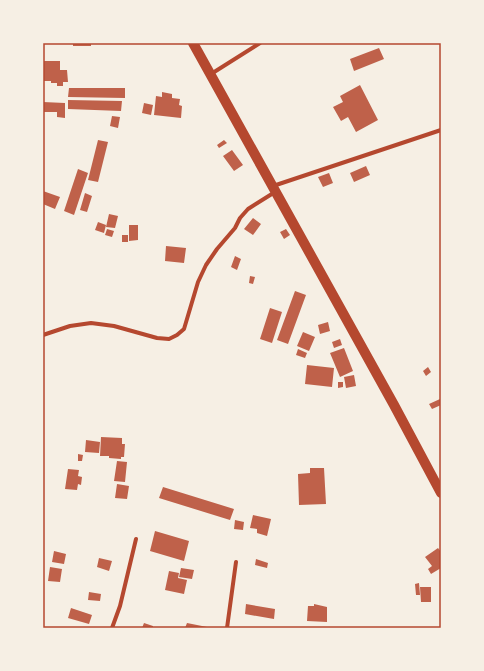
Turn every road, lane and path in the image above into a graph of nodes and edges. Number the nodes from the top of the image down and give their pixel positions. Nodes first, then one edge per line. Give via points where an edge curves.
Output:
1 (193, 43) edge
2 (260, 43) edge
3 (210, 74) junction
4 (441, 130) edge
5 (274, 189) junction
6 (44, 336) edge
7 (441, 493) edge
8 (136, 539) dead end
9 (236, 562) dead end
10 (112, 628) edge
11 (227, 628) edge

1 - 3 main road
2 - 3 street
3 - 5 main road
4 - 5 street
5 - 6 street via 248,209 206,265 198,282 184,329 177,336 169,339 157,338 114,326 91,323 70,326
5 - 7 main road
8 - 10 street
9 - 11 street

